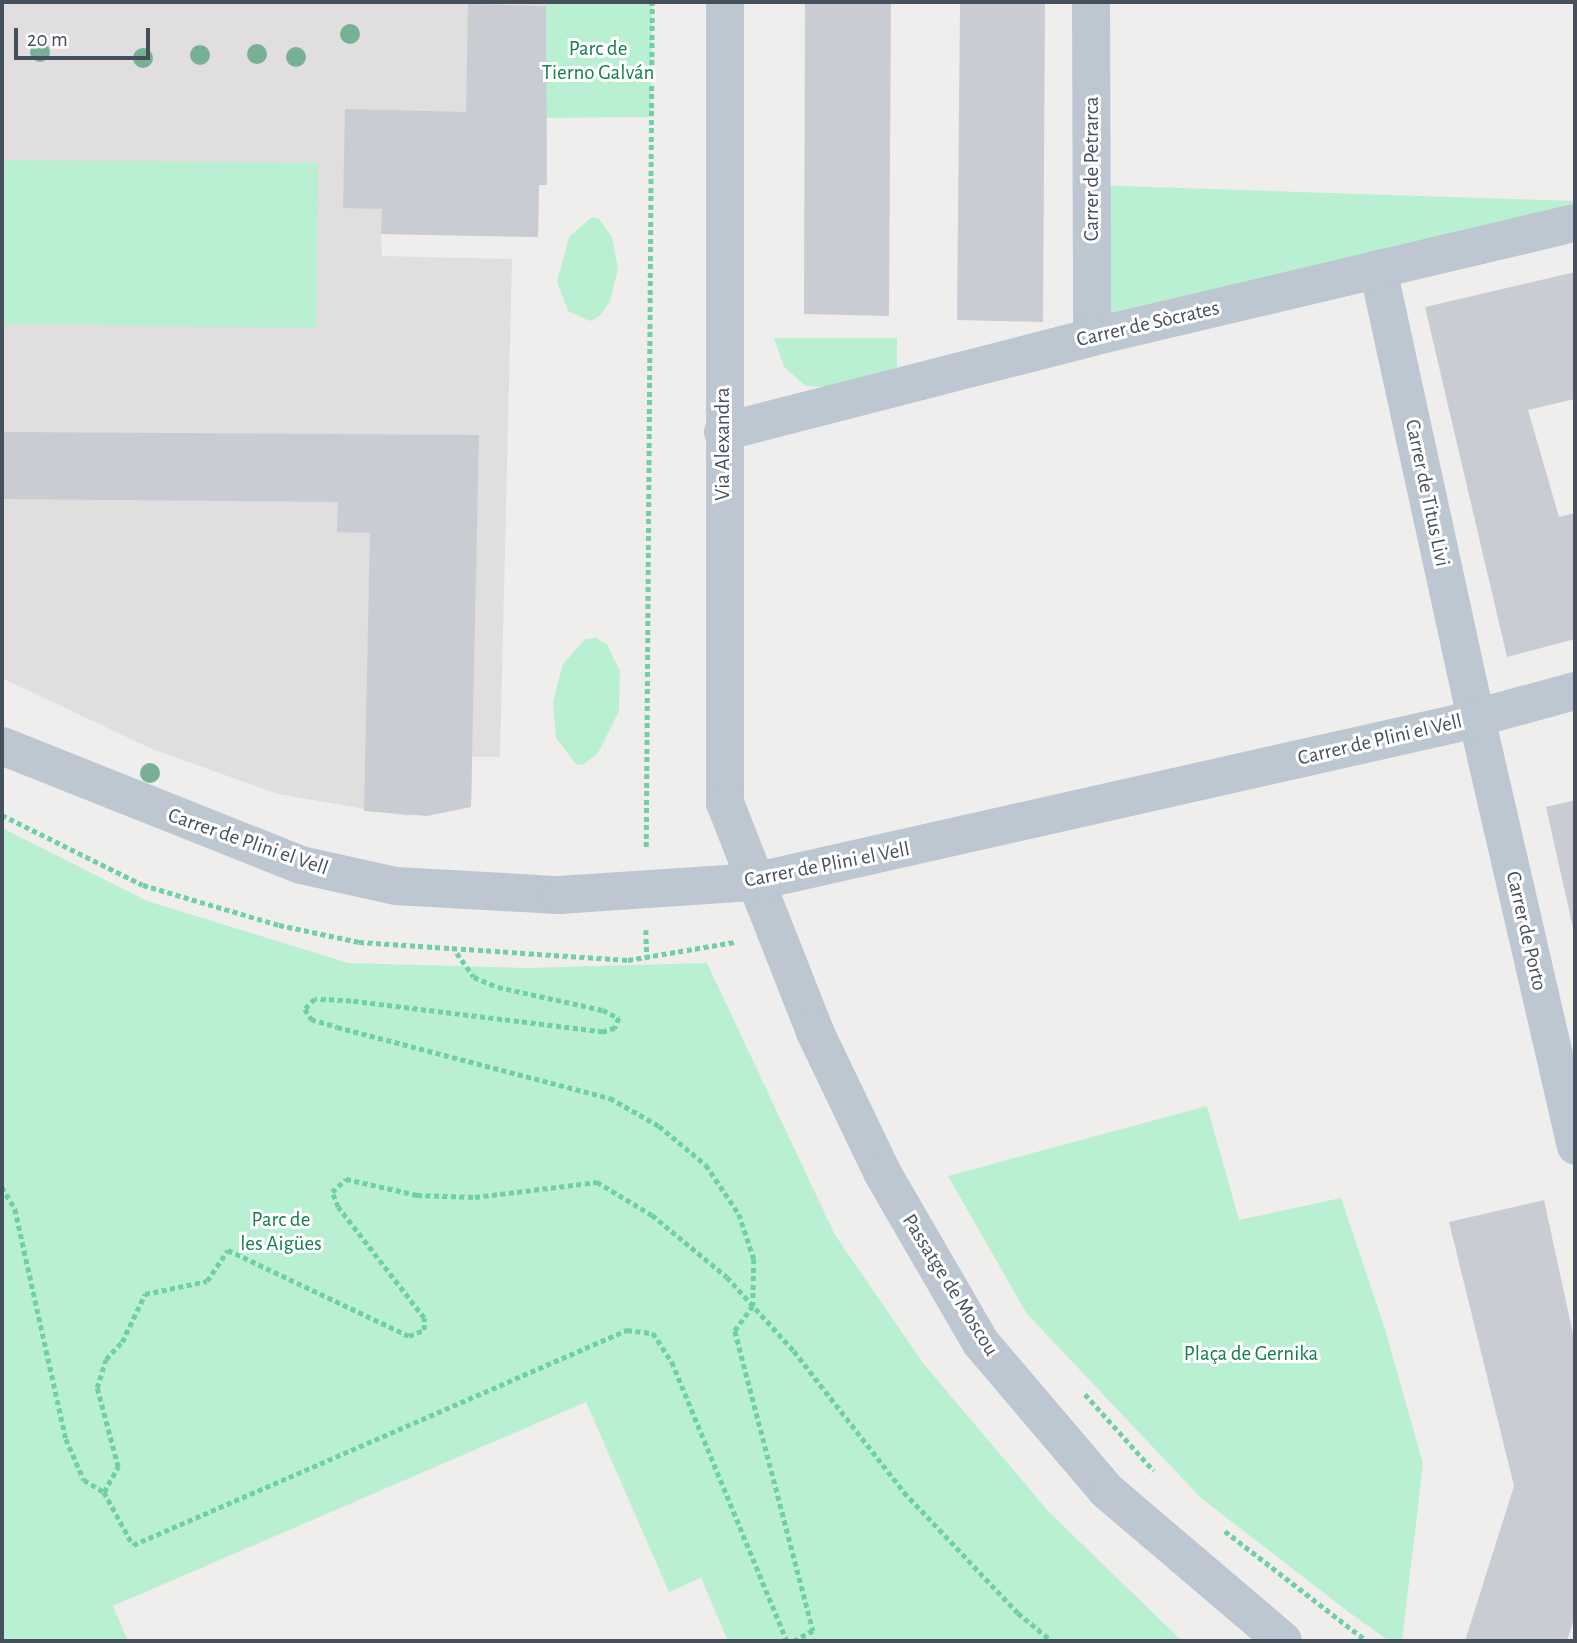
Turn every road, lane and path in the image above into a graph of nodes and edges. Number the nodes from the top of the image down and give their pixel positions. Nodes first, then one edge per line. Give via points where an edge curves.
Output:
1 (652, 2) edge
2 (725, 2) edge
3 (1091, 2) edge
4 (1575, 223) edge
5 (1378, 269) junction
6 (1092, 337) junction
7 (723, 432) junction
8 (1575, 691) edge
9 (1476, 717) junction
10 (2, 746) edge
11 (2, 815) edge
12 (753, 882) junction
13 (645, 889) junction
14 (775, 935) junction
15 (457, 952) junction
16 (647, 957) junction
17 (1575, 1146) edge
18 (2, 1187) edge
19 (753, 1306) junction
20 (1076, 1383) dead end
21 (1156, 1474) dead end
22 (104, 1492) junction
23 (1217, 1524) dead end
24 (787, 1641) edge
25 (794, 1641) edge
26 (1052, 1641) edge
27 (1283, 1641) edge
28 (1367, 1641) edge

1 - 13 path
2 - 7 street, Via Alexandra
3 - 6 street, Carrer de Petrarca
4 - 5 street, Carrer de Sòcrates
5 - 6 street, Carrer de Sòcrates
5 - 9 street, Carrer de Titus Livi
6 - 7 street, Carrer de Sòcrates
7 - 12 street, Via Alexandra via 725,803
8 - 9 street, Carrer de Plini el Vell
9 - 12 street, Carrer de Plini el Vell
9 - 17 street, Carrer de Porto
10 - 13 street, Carrer de Plini el Vell via 203,829 328,871 397,886 559,895
11 - 15 path via 143,885 197,902 359,943
12 - 13 street, Carrer de Plini el Vell
12 - 14 street, Passatge de Moscou
13 - 16 path
14 - 16 path
14 - 27 street, Passatge de Moscou via 883,1174 981,1343 1107,1491
15 - 16 path
15 - 19 path via 474,977 498,987 603,1010 618,1018 615,1028 603,1032 351,1001 315,999 305,1009 311,1019 337,1027 610,1098 659,1126 706,1165 739,1214 754,1259
18 - 22 path via 15,1209 66,1439 84,1480
19 - 22 path via 727,1277 652,1215 597,1182 474,1196 417,1195 346,1179 332,1192 338,1207 409,1296 424,1318 424,1330 409,1336 228,1250 207,1281 145,1294 122,1342 106,1359 97,1388 118,1468
19 - 25 path via 735,1331 813,1631
19 - 26 path via 904,1492 1018,1613
20 - 21 path
22 - 24 path via 133,1545 626,1330 653,1333 672,1362
23 - 28 path

